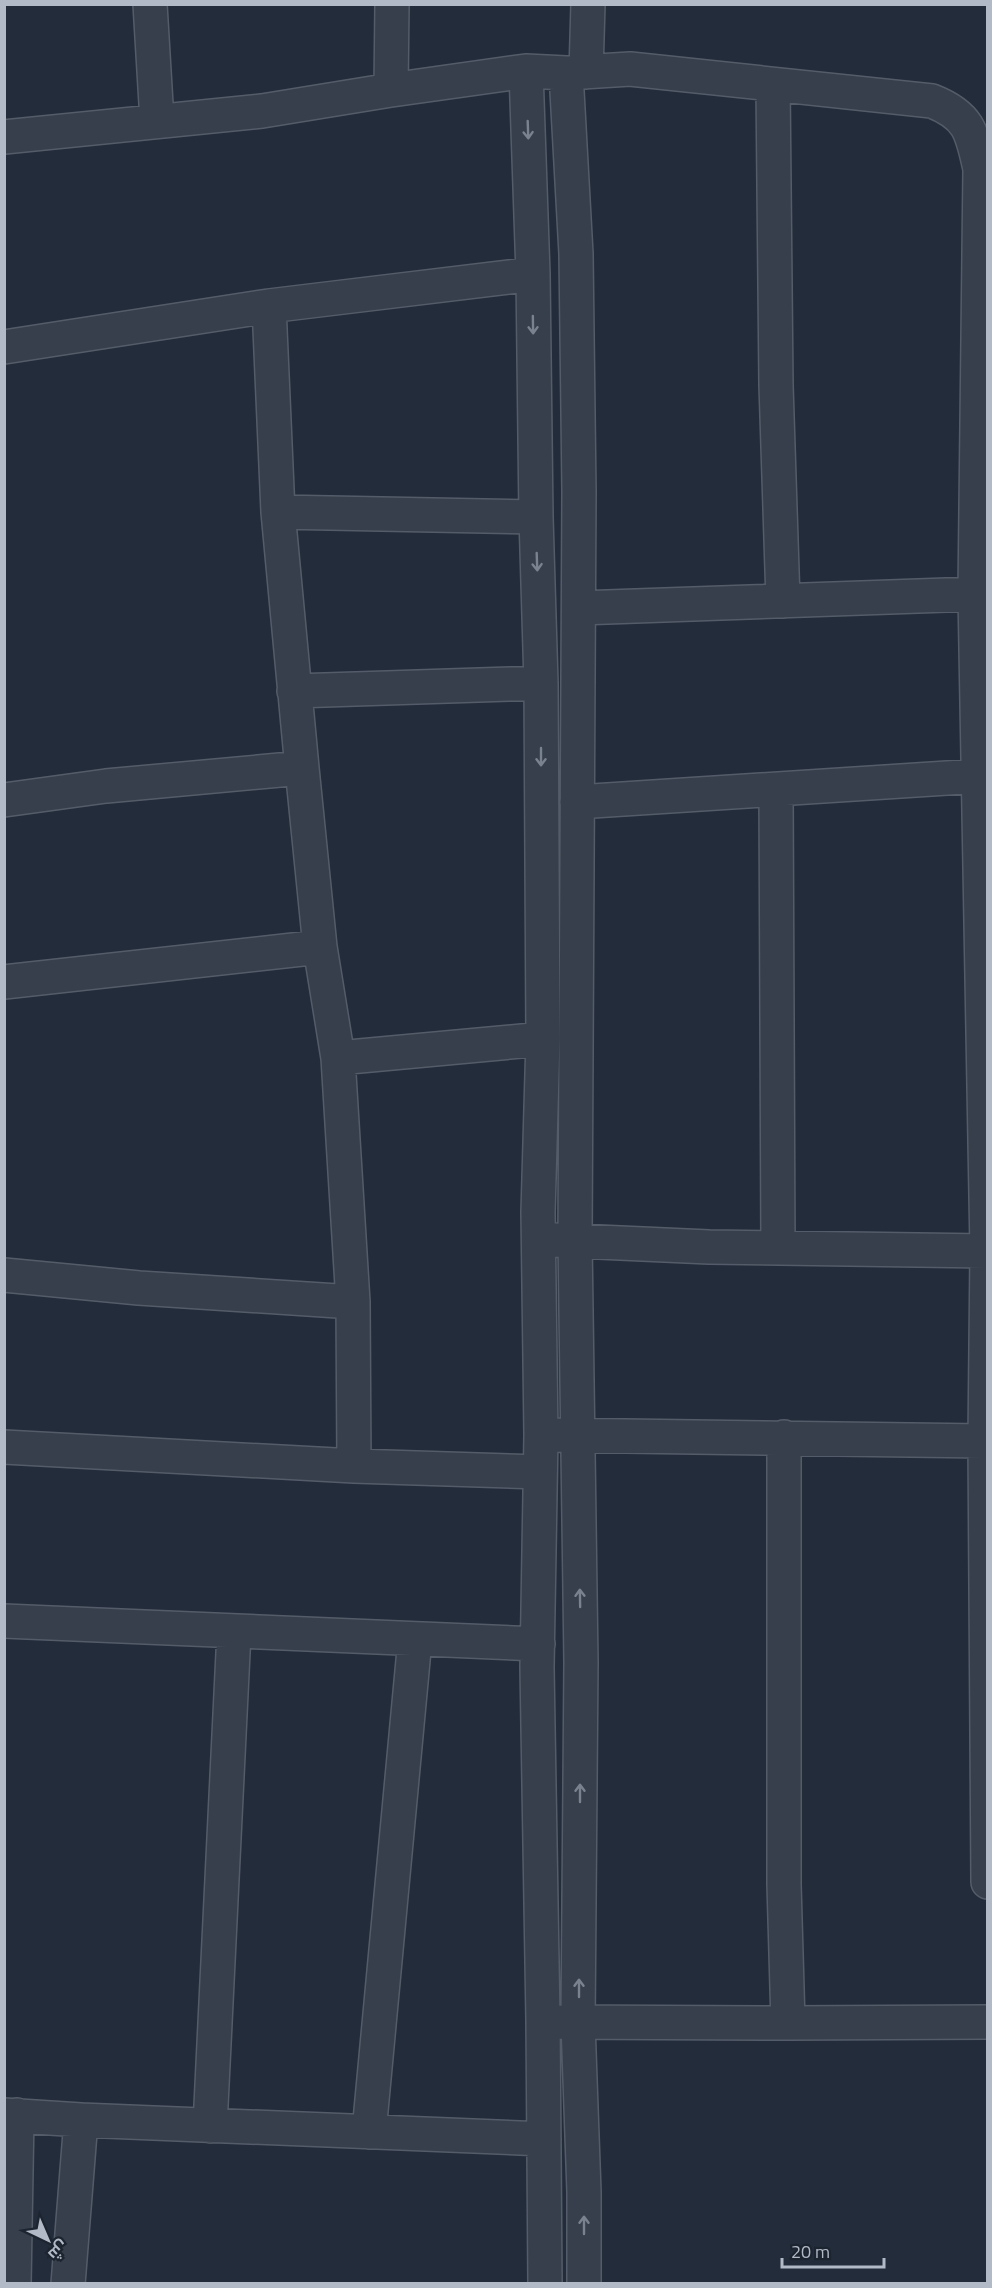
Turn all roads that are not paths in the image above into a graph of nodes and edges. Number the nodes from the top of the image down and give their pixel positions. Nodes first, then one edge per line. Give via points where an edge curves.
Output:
1 (150, 4) edge
2 (393, 4) edge
3 (588, 4) edge
4 (526, 71) junction
5 (576, 72) junction
6 (773, 85) junction
7 (391, 90) junction
8 (973, 118) edge
9 (157, 121) junction
10 (4, 137) edge
11 (532, 274) junction
12 (269, 306) junction
13 (4, 347) edge
14 (278, 512) junction
15 (536, 517) junction
16 (975, 594) junction
17 (783, 601) junction
18 (579, 608) junction
19 (541, 683) junction
20 (294, 691) junction
21 (302, 768) junction
22 (978, 776) junction
23 (776, 789) junction
24 (4, 800) edge
25 (577, 802) junction
26 (320, 947) junction
27 (4, 982) edge
28 (543, 1039) junction
29 (338, 1058) junction
30 (575, 1240) junction
31 (538, 1241) junction
32 (778, 1248) junction
33 (987, 1251) edge
34 (4, 1275) edge
35 (353, 1302) junction
36 (577, 1434) junction
37 (541, 1435) junction
38 (784, 1437) junction
39 (985, 1441) junction
40 (4, 1447) edge
41 (354, 1466) junction
42 (540, 1472) junction
43 (4, 1621) edge
44 (234, 1632) junction
45 (416, 1639) junction
46 (538, 1644) junction
47 (987, 1882) edge
48 (543, 2021) junction
49 (987, 2022) edge
50 (578, 2023) junction
51 (788, 2024) junction
52 (11, 2115) edge
53 (81, 2120) junction
54 (210, 2126) junction
55 (369, 2132) junction
56 (544, 2139) junction
57 (14, 2283) edge
58 (68, 2283) edge
59 (545, 2283) edge
60 (584, 2283) edge

1 - 9 street
2 - 7 street
3 - 5 street
4 - 5 street
4 - 7 street
4 -> 11 street
5 - 6 street via 630,69
5 - 18 street
6 - 8 street via 932,101
6 - 17 street
7 - 9 street via 262,111
8 - 16 street via 971,130 981,169
9 - 10 street
11 - 12 street
11 -> 15 street
12 - 13 street
12 - 14 street
14 - 15 street
14 - 20 street
15 -> 19 street
16 - 17 street
16 - 22 street
17 - 18 street
18 - 25 street
19 - 20 street
19 -> 28 street
20 - 21 street
21 - 24 street via 106,786
21 - 26 street
22 - 23 street
22 - 33 street
23 - 25 street
23 - 32 street
25 - 30 street
26 - 27 street
26 - 29 street
28 - 29 street
28 - 31 street
29 - 35 street
30 - 31 street
30 - 32 street
30 - 36 street
31 - 37 street
32 - 33 street
33 - 39 street
34 - 35 street
35 - 41 street
36 - 37 street
36 - 38 street
50 -> 36 street via 581,1662
37 - 42 street
38 - 39 street
38 - 51 street via 784,1884
39 - 47 street
40 - 41 street
41 - 42 street
42 - 46 street
43 - 44 street
44 - 45 street
44 - 54 street
45 - 46 street
45 - 55 street
46 - 48 street
48 - 50 street
48 - 56 street
49 - 51 street
50 - 51 street
60 -> 50 street
52 - 53 street
52 - 57 street
53 - 54 street
53 - 58 street
54 - 55 street
55 - 56 street
56 - 59 street

